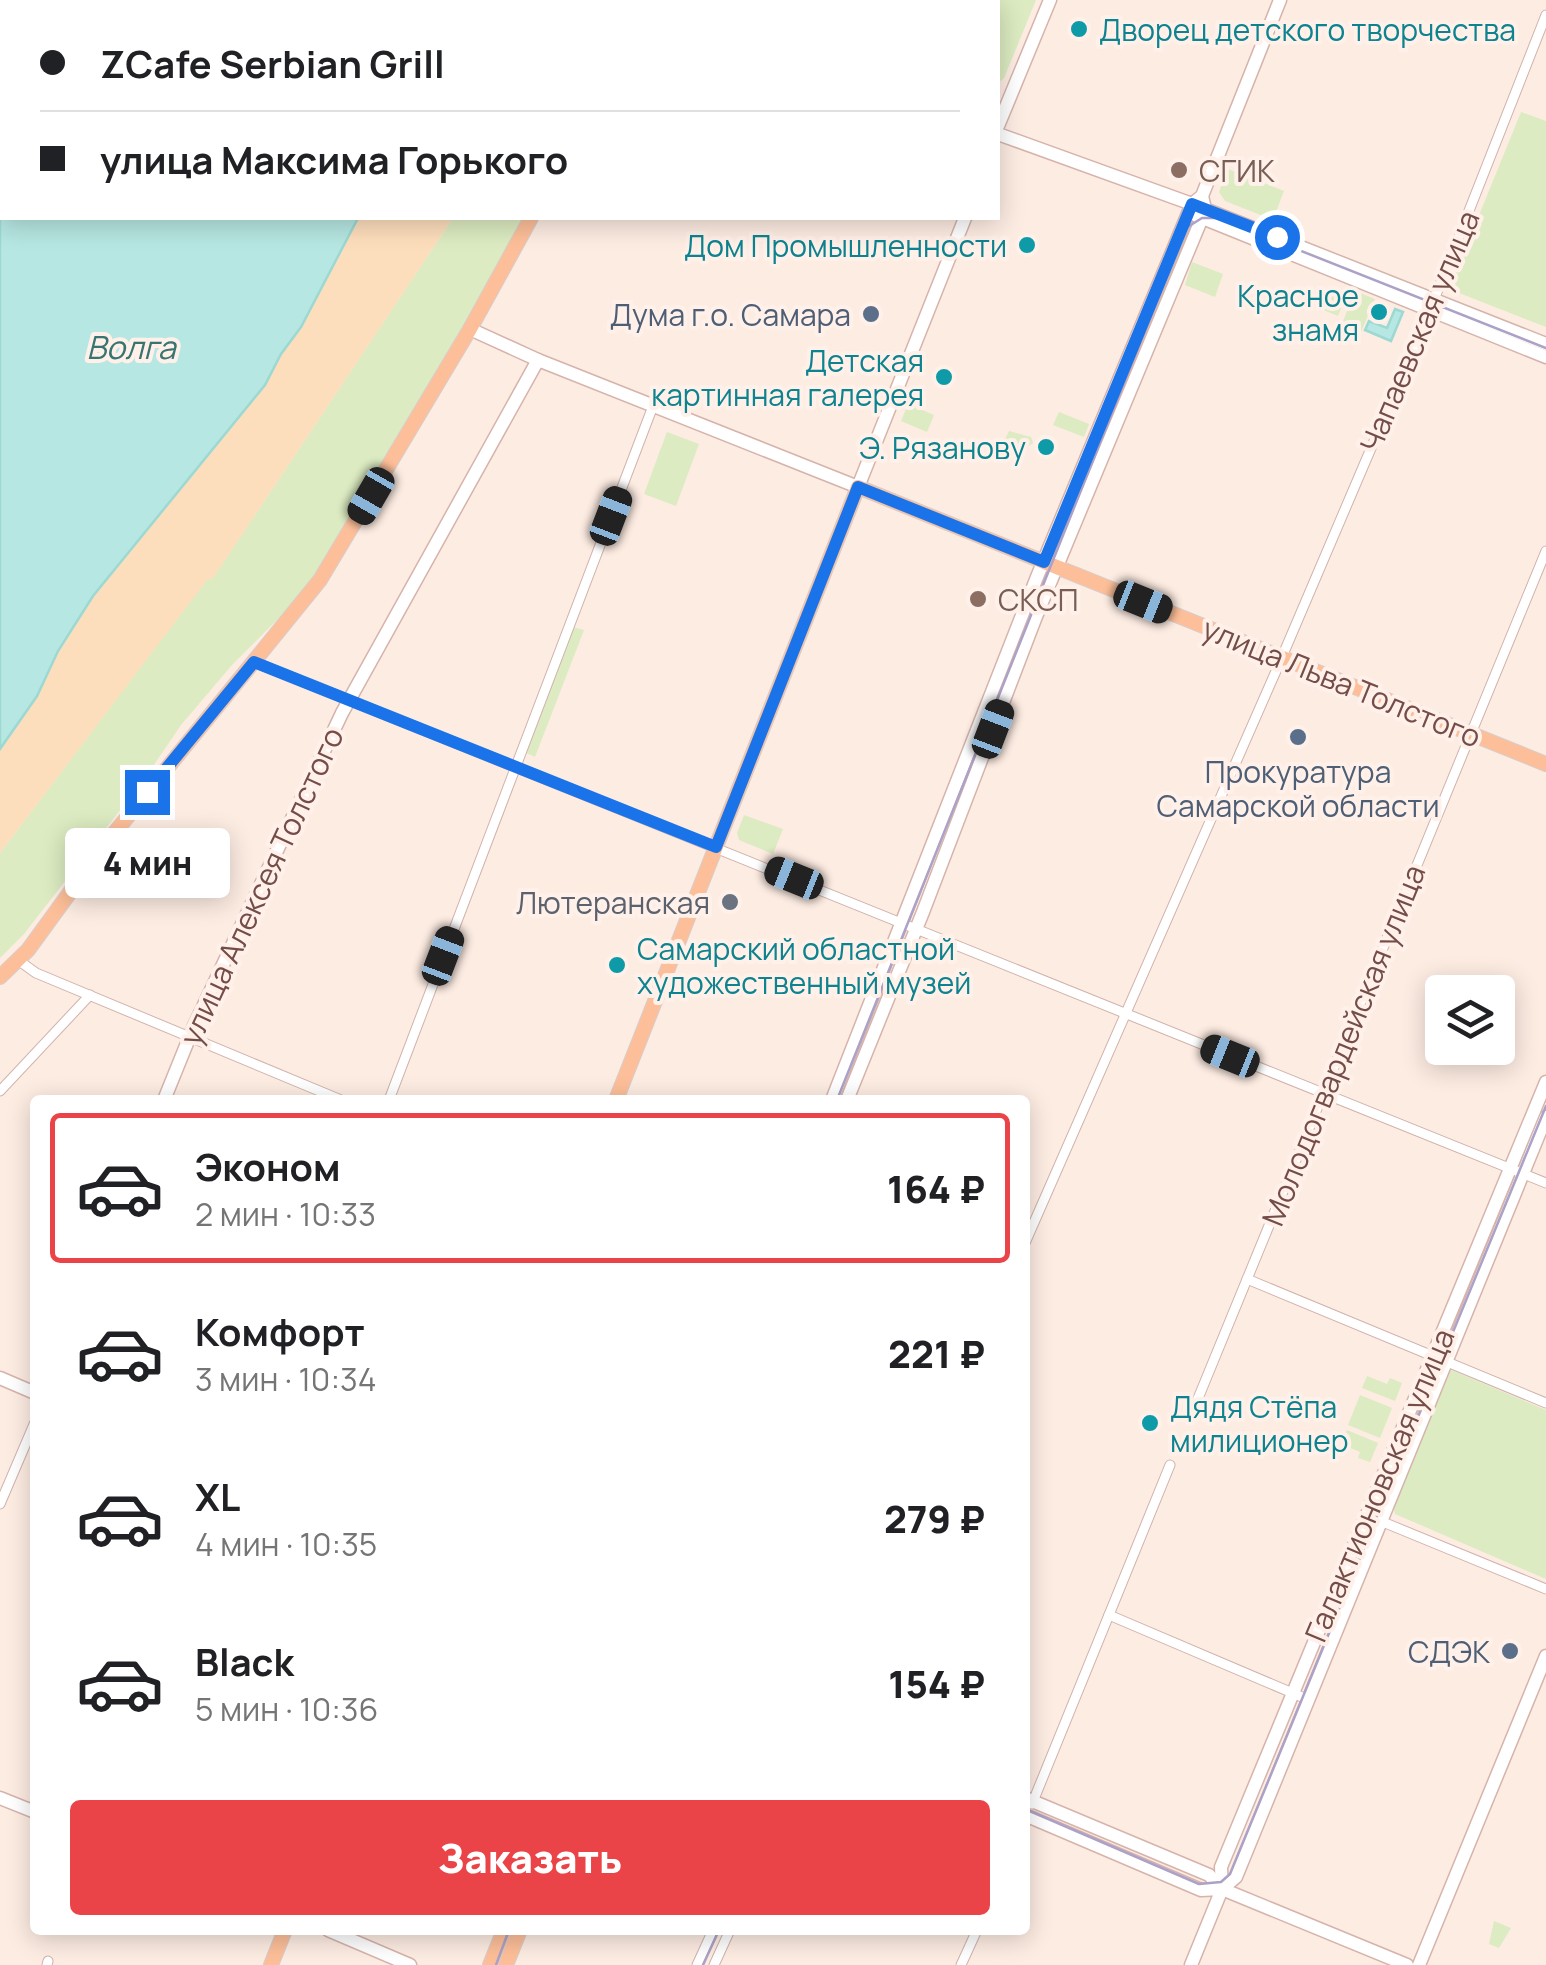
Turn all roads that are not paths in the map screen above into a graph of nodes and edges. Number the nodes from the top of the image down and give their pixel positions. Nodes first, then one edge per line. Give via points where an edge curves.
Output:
1 (1050, 0) edge
2 (1280, 0) edge
3 (1546, 16) edge
4 (1000, 121) edge
5 (1000, 135) edge
6 (1198, 208) junction
7 (530, 220) edge
8 (964, 220) edge
9 (1432, 305) junction
10 (470, 329) junction
11 (1546, 344) edge
12 (1546, 357) edge
13 (538, 360) junction
14 (653, 406) junction
15 (858, 487) junction
16 (1546, 551) edge
17 (1050, 565) junction
18 (1281, 657) junction
19 (254, 662) junction
20 (348, 702) junction
21 (1471, 733) junction
22 (1546, 764) edge
23 (514, 767) junction
24 (716, 847) junction
25 (902, 922) junction
26 (916, 928) junction
27 (18, 960) junction
28 (0, 977) edge
29 (90, 995) junction
30 (1126, 1013) junction
31 (189, 1036) junction
32 (1546, 1082) edge
33 (0, 1091) edge
34 (1322, 1093) junction
35 (166, 1095) edge
36 (329, 1095) edge
37 (390, 1095) edge
38 (618, 1095) edge
39 (834, 1095) edge
40 (848, 1095) edge
41 (1546, 1117) edge
42 (1516, 1171) junction
43 (1546, 1183) edge
44 (1030, 1232) edge
45 (1247, 1278) junction
46 (1433, 1354) junction
47 (1447, 1360) junction
48 (0, 1378) edge
49 (30, 1390) edge
50 (1546, 1402) edge
51 (1190, 1418) dead end
52 (30, 1435) edge
53 (1170, 1464) dead end
54 (0, 1504) edge
55 (1366, 1516) junction
56 (1382, 1522) junction
57 (1546, 1589) edge
58 (1109, 1615) junction
59 (1546, 1656) edge
60 (1293, 1693) junction
61 (1310, 1700) junction
62 (1030, 1797) edge
63 (0, 1798) edge
64 (1030, 1799) edge
65 (30, 1810) edge
66 (1030, 1819) edge
67 (1222, 1889) junction
68 (283, 1935) edge
69 (340, 1935) edge
70 (502, 1935) edge
71 (518, 1935) edge
72 (711, 1935) edge
73 (728, 1935) edge
74 (974, 1935) edge
75 (271, 1965) edge
76 (410, 1965) edge
77 (490, 1965) edge
78 (506, 1965) edge
79 (697, 1965) edge
80 (714, 1965) edge
81 (961, 1965) edge
82 (1191, 1965) edge
83 (1407, 1965) edge
84 (1419, 1965) edge

1 - 4 main road
2 - 6 main road
3 - 9 street, Чапаевская улица
5 - 6 main road
6 - 9 main road
6 - 17 main road
7 - 10 main road
8 - 15 main road
9 - 11 main road
9 - 12 main road
9 - 18 street, Чапаевская улица
10 - 13 main road, улица Льва Толстого
10 - 19 main road via 320,580
13 - 14 main road, улица Льва Толстого
13 - 20 main road, улица Алексея Толстого
14 - 15 main road, улица Льва Толстого
14 - 23 street
15 - 17 main road, улица Льва Толстого
15 - 24 main road
16 - 21 street, Молодогвардейская улица
17 - 18 main road, улица Льва Толстого
17 - 25 main road
17 - 26 main road
18 - 21 main road, улица Льва Толстого
18 - 30 street, Чапаевская улица
19 - 20 street
19 - 27 main road
20 - 23 street
20 - 31 main road, улица Алексея Толстого
21 - 22 main road, улица Льва Толстого
21 - 34 street, Молодогвардейская улица
23 - 24 street
23 - 37 street
24 - 25 street
24 - 38 main road
25 - 26 street
25 - 39 main road
26 - 30 street
26 - 40 main road
27 - 28 main road
27 - 29 street
29 - 31 street
29 - 33 street
30 - 34 street
30 - 44 street, Чапаевская улица
31 - 35 main road, улица Алексея Толстого
31 - 36 street
32 - 42 main road, Галактионовская улица
34 - 42 street
34 - 45 street, Молодогвардейская улица
41 - 42 main road, Галактионовская улица
42 - 43 street
42 - 46 main road, Галактионовская улица
42 - 47 main road, Галактионовская улица
45 - 46 street
45 - 51 street, Молодогвардейская улица
46 - 47 street
46 - 55 main road, Галактионовская улица
47 - 50 street
47 - 56 main road, Галактионовская улица
48 - 49 main road
52 - 54 street
53 - 58 street
55 - 56 street
55 - 60 main road, Галактионовская улица
56 - 57 street
56 - 61 main road, Галактионовская улица
58 - 60 street
58 - 62 street
59 - 84 main road
60 - 61 street
60 - 67 main road, Галактионовская улица via 1220,1868
61 - 67 main road, Галактионовская улица via 1236,1877
63 - 65 main road
64 - 67 main road via 1208,1875
66 - 67 main road via 1201,1890
67 - 82 main road, Галактионовская улица
67 - 83 main road
68 - 75 main road
69 - 76 main road
70 - 77 main road
71 - 78 main road
72 - 79 street
73 - 80 street
74 - 81 street

